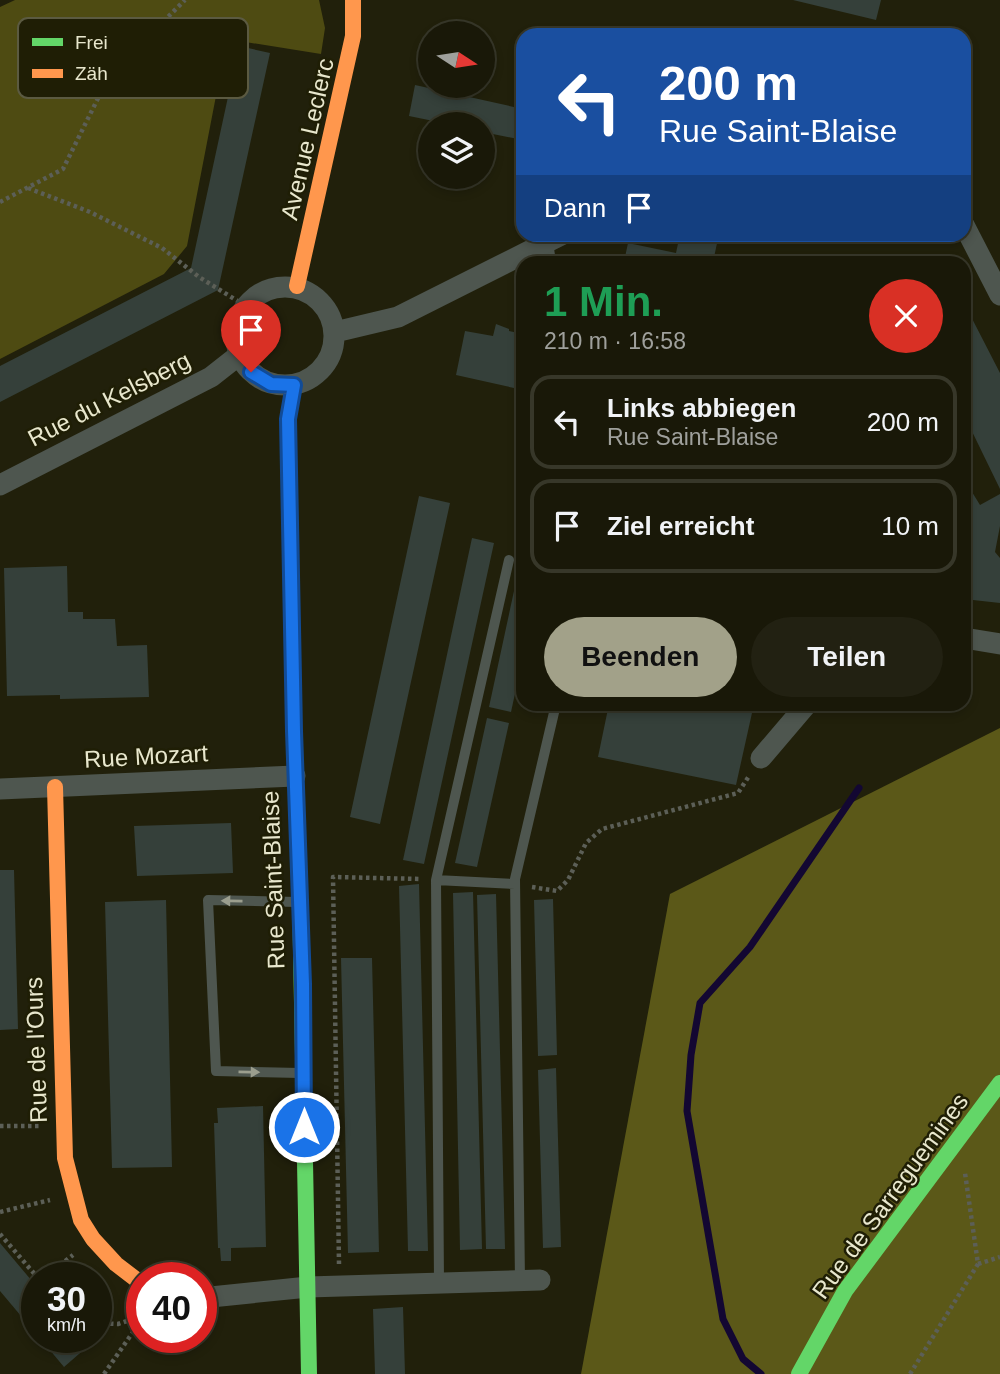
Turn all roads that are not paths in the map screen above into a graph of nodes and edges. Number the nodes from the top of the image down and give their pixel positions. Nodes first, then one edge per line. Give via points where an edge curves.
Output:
1 (353, 0) edge
2 (971, 239) edge
3 (554, 246) edge
4 (532, 256) edge
5 (516, 263) edge
6 (296, 286) junction
7 (1000, 295) edge
8 (335, 332) junction
9 (239, 355) junction
10 (294, 385) junction
11 (0, 485) edge
12 (509, 560) dead end
13 (971, 639) edge
14 (1000, 644) edge
15 (554, 711) edge
16 (801, 711) edge
17 (761, 758) road end
18 (295, 776) junction
19 (55, 787) junction
20 (0, 789) edge
21 (436, 880) junction
22 (515, 884) junction
23 (300, 902) junction
24 (303, 1073) junction
25 (1000, 1083) edge
26 (126, 1272) edge
27 (530, 1280) joint
28 (439, 1283) junction
29 (308, 1287) junction
30 (217, 1296) edge
31 (309, 1374) edge
32 (799, 1374) edge

1 - 6 street, Avenue Leclerc via 353,36
2 - 7 street
3 - 4 street
5 - 8 street via 398,317
6 - 8 street via 323,303
6 - 9 street via 269,287 244,305 235,327
8 - 10 street via 331,357 314,377
9 - 10 street via 251,372 271,384
9 - 11 street, Rue du Kelsberg via 211,377
10 - 18 street, Rue Saint-Blaise via 288,419
12 - 21 lane
13 - 14 street
15 - 22 lane
16 - 17 street
18 - 19 street, Rue Mozart
18 - 23 street, Rue Saint-Blaise
19 - 20 street, Rue Mozart
19 - 26 street, Rue de l'Ours via 65,1158 81,1220
21 - 22 lane
21 - 28 lane
22 - 27 lane
23 - 24 street, Rue Saint-Blaise
23 -> 24 lane via 208,900 216,1071
24 - 29 street, Rue Saint-Blaise
25 - 32 street, Rue de Sarreguemines via 845,1291
27 - 28 street
28 - 29 street
29 - 30 street
29 - 31 street, Rue Saint-Blaise

